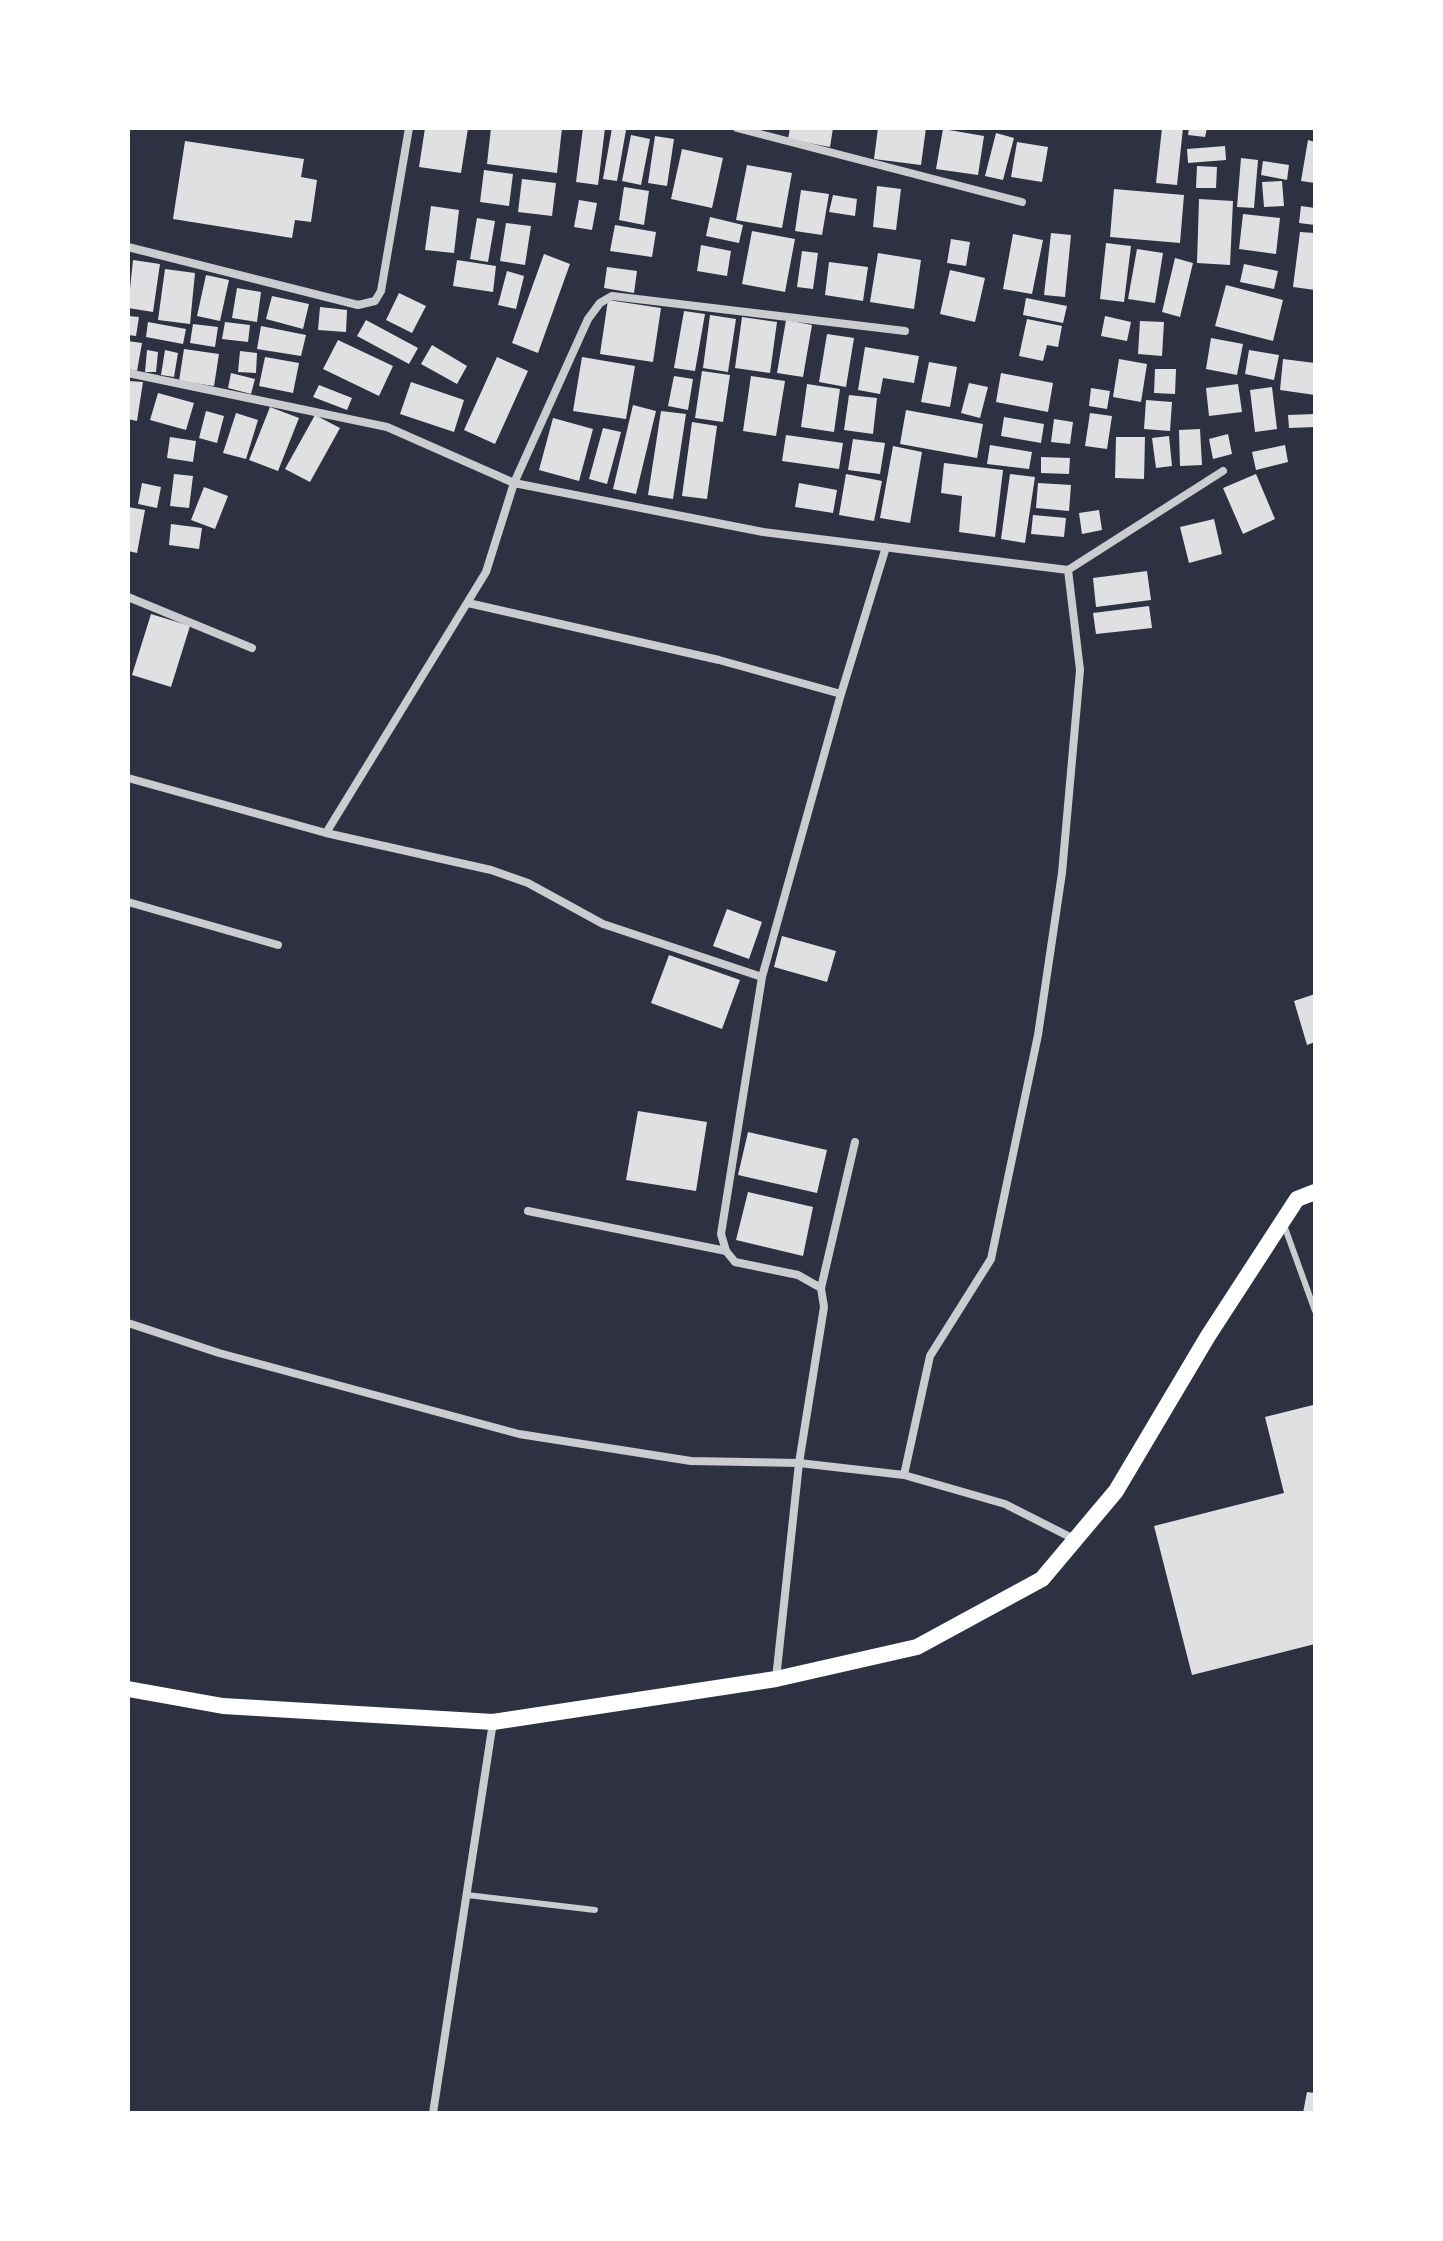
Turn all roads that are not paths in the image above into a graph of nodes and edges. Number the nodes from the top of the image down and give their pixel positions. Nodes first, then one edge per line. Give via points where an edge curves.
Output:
1 (409, 128) edge
2 (737, 128) edge
3 (1022, 202) dead end
4 (128, 247) edge
5 (905, 331) dead end
6 (128, 373) edge
7 (1223, 471) dead end
8 (514, 483) junction
9 (886, 547) junction
10 (1068, 570) junction
11 (128, 597) edge
12 (468, 603) junction
13 (252, 648) dead end
14 (841, 694) junction
15 (128, 778) edge
16 (326, 833) junction
17 (128, 902) edge
18 (278, 945) dead end
19 (762, 977) junction
20 (855, 1142) dead end
21 (1315, 1192) edge
22 (528, 1211) dead end
23 (1282, 1221) junction
24 (726, 1251) junction
25 (821, 1288) junction
26 (1315, 1311) edge
27 (128, 1323) edge
28 (799, 1463) junction
29 (904, 1475) junction
30 (1075, 1540) junction
31 (776, 1679) junction
32 (128, 1689) edge
33 (493, 1722) junction
34 (467, 1895) junction
35 (595, 1910) dead end
36 (433, 2113) edge

1 - 4 street via 375,301 358,305
2 - 3 street
5 - 8 street via 606,298 588,319
6 - 8 street via 387,427
7 - 10 street
8 - 9 street via 763,532
8 - 12 street via 486,572
9 - 10 street
9 - 14 street
10 - 29 street via 1080,670 1062,873 1038,1035 991,1259 930,1356
11 - 13 street
12 - 14 street via 719,660
12 - 16 street
14 - 19 street
15 - 16 street
16 - 19 street via 491,870 528,883 603,924
17 - 18 street
19 - 24 street via 721,1234
20 - 25 street
21 - 23 main road via 1297,1199
22 - 24 street
23 - 26 lane
23 - 30 main road via 1116,1491
24 - 25 street via 735,1262 798,1275
25 - 28 street via 824,1307
27 - 28 street via 233,1357 519,1434 691,1461
28 - 29 street
28 - 31 street
29 - 30 street via 1005,1504
30 - 31 main road via 1042,1579 917,1647
31 - 33 main road
32 - 33 main road via 223,1706
33 - 34 street
34 - 35 lane
34 - 36 street

